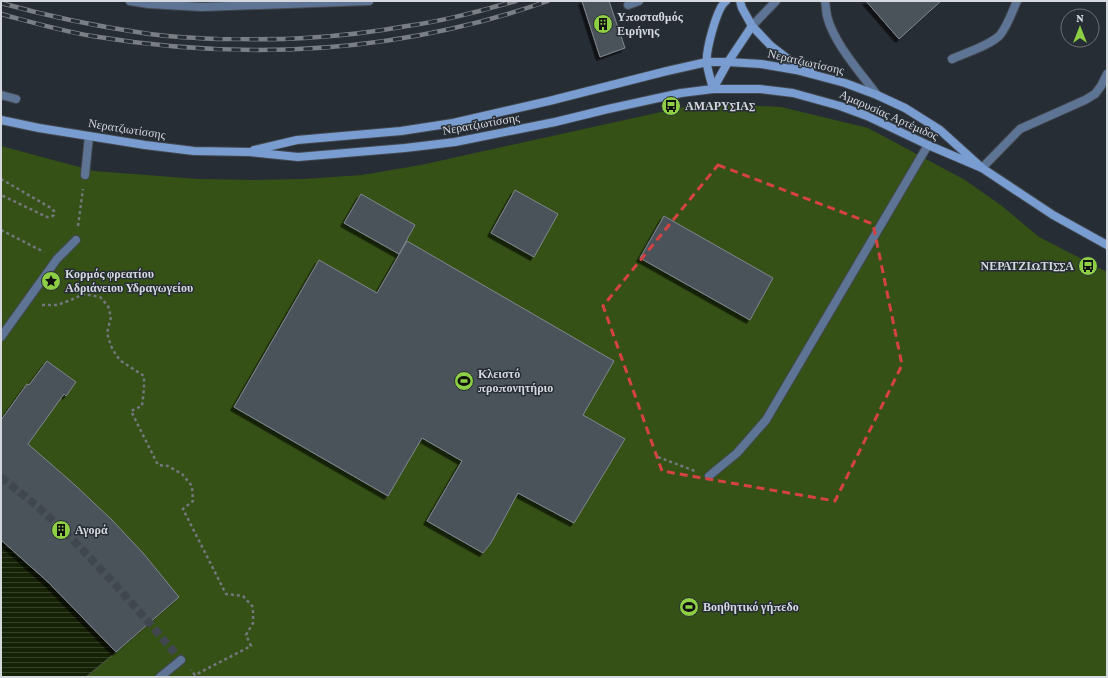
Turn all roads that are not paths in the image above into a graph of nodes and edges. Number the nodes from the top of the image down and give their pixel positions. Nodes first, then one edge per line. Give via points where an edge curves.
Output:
1 (130, 1) edge
2 (369, 1) edge
3 (639, 1) edge
4 (740, 1) edge
5 (776, 1) edge
6 (825, 1) edge
7 (1018, 1) edge
8 (724, 2) edge
9 (628, 5) dead end
10 (752, 26) junction
11 (952, 59) dead end
12 (707, 62) junction
13 (728, 62) junction
14 (1107, 74) edge
15 (821, 76) junction
16 (713, 88) junction
17 (1, 95) edge
18 (877, 95) junction
19 (16, 99) dead end
20 (1, 120) edge
21 (89, 136) junction
22 (928, 145) junction
23 (250, 152) junction
24 (982, 168) junction
25 (85, 175) road end
26 (76, 240) road end
27 (1107, 245) edge
28 (1, 337) edge
29 (709, 476) road end
30 (181, 660) road end
31 (160, 677) edge

1 - 2 street via 202,6
3 - 9 street
4 - 10 main road
5 - 10 street
6 - 18 street via 833,33
7 - 11 street via 999,36
8 - 12 main road via 717,15 708,47
10 - 13 main road
10 - 15 main road via 779,53
12 - 13 main road, Νερατζιωτίσσης
12 - 16 main road
12 - 23 main road, Νερατζιωτίσσης via 453,123 401,131 297,140
13 - 15 main road, Νερατζιωτίσσης via 761,64
13 - 16 main road
14 - 24 street via 1094,94 1020,129
15 - 18 main road, Νερατζιωτίσσης
16 - 22 main road, Αμαρυσίας Αρτέμιδος via 776,90 818,99 867,116
16 - 23 main road, Νερατζιωτίσσης via 455,142 298,157
17 - 19 street
18 - 24 main road, Αμαρυσίας Αρτέμιδος via 905,108 940,130
20 - 21 main road, Νερατζιωτίσσης
21 - 23 main road, Νερατζιωτίσσης via 194,151
21 - 25 street
22 - 24 main road, Αμαρυσίας Αρτέμιδος
22 - 29 street via 766,420 737,453
24 - 27 main road, Αμαρυσίας Αρτέμιδος via 1053,215
26 - 28 street via 57,259
30 - 31 street

